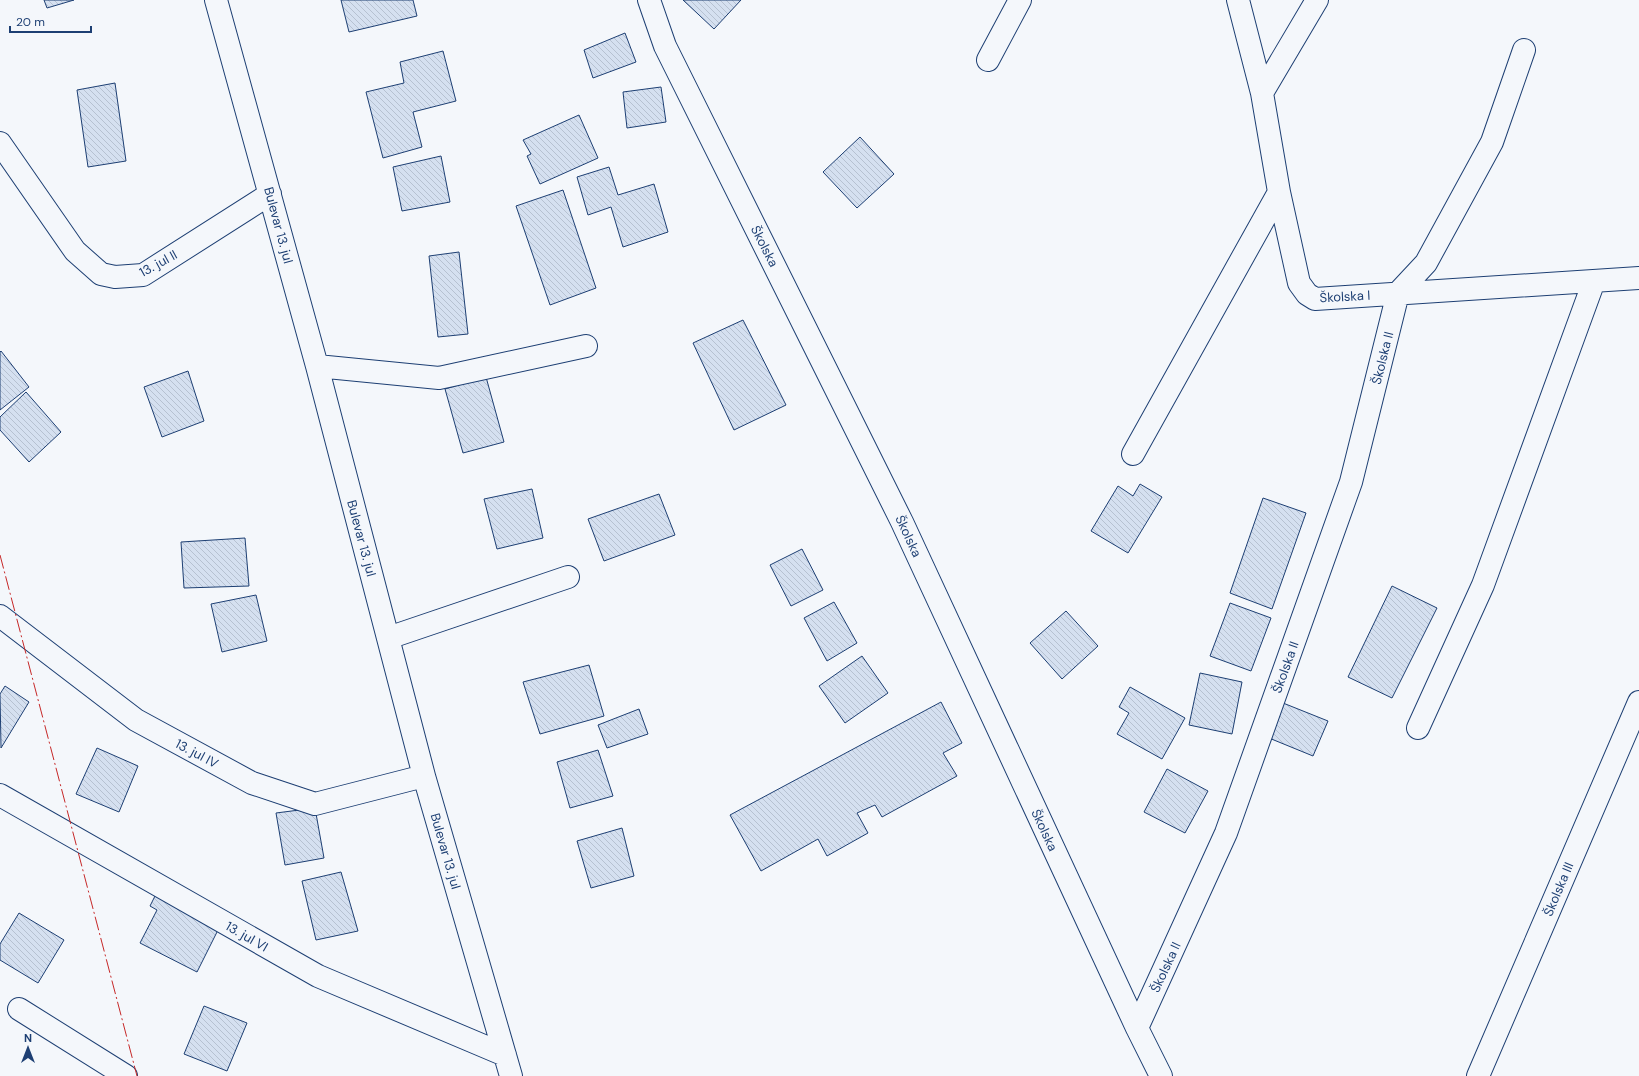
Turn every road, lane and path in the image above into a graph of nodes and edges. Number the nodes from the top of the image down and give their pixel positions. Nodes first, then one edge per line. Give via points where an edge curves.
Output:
1 (216, 0) edge
2 (649, 0) edge
3 (1020, 0) edge
4 (1238, 0) edge
5 (1317, 0) edge
6 (1524, 50) dead end
7 (988, 60) dead end
8 (1262, 93) junction
9 (0, 143) edge
10 (1279, 192) junction
11 (270, 194) junction
12 (1639, 278) edge
13 (1594, 280) junction
14 (1398, 293) junction
15 (586, 346) dead end
16 (317, 366) junction
17 (1134, 454) dead end
18 (568, 577) dead end
19 (0, 616) edge
20 (388, 638) junction
21 (1639, 702) edge
22 (1418, 728) dead end
23 (424, 776) junction
24 (0, 795) edge
25 (18, 1009) dead end
26 (1137, 1028) junction
27 (505, 1055) junction
28 (126, 1076) edge
29 (511, 1076) edge
30 (1161, 1076) edge
31 (1478, 1076) edge

1 - 11 street, Bulevar 13. jul
2 - 26 street, Školska via 665,46 902,522
3 - 7 street
4 - 8 street, Školska I
5 - 8 street
6 - 14 street via 1492,142 1426,263
8 - 10 street, Školska I
9 - 11 street, 13. jul II via 75,251 101,274 115,277 143,275
10 - 14 street, Školska I via 1299,283 1307,294 1315,299
10 - 17 street
11 - 16 street, Bulevar 13. jul
12 - 13 street, Školska I
13 - 14 street, Školska I
13 - 22 street via 1483,585
14 - 26 street, Školska II via 1351,482 1226,833
15 - 16 street via 440,378
16 - 20 street, Bulevar 13. jul
18 - 20 street
19 - 23 street, 13. jul IV via 136,720 252,783 315,804
20 - 23 street, Bulevar 13. jul
21 - 31 street, Školska III
23 - 27 street, Bulevar 13. jul
24 - 27 street, 13. jul VI via 318,976
25 - 28 street
26 - 30 street, Školska
27 - 29 street, Bulevar 13. jul

